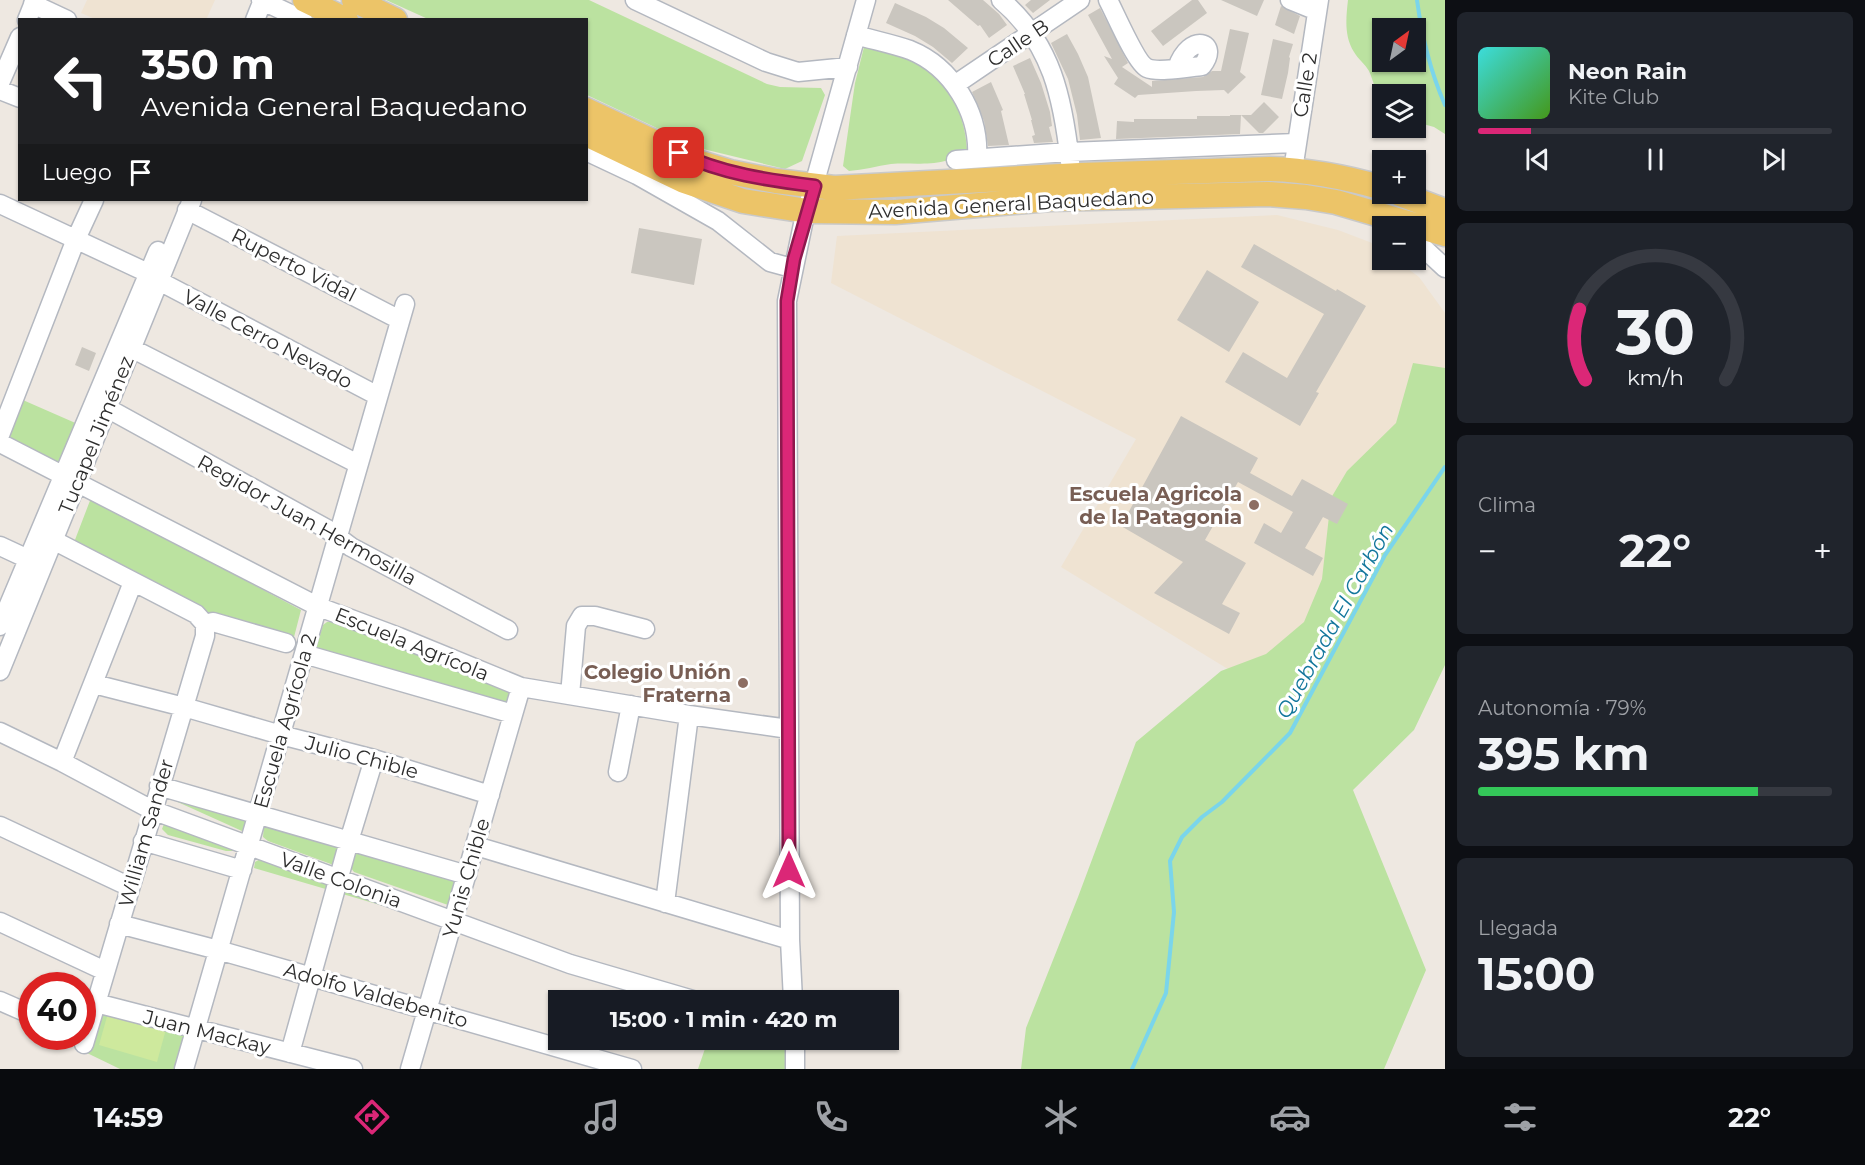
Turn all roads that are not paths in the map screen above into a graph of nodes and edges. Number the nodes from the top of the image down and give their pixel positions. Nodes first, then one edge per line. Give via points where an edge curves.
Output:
1 (305, 0) edge
2 (354, 0) edge
3 (635, 0) edge
4 (866, 0) edge
5 (1001, 0) edge
6 (1080, 0) edge
7 (1108, 0) edge
8 (1290, 0) edge
9 (265, 4) edge
10 (1318, 5) edge
11 (32, 8) edge
12 (61, 18) edge
13 (256, 18) edge
14 (298, 18) edge
15 (342, 18) edge
16 (391, 18) edge
17 (1031, 34) junction
18 (856, 35) junction
19 (18, 42) edge
20 (848, 68) junction
21 (1177, 68) dead end
22 (0, 83) edge
23 (956, 84) junction
24 (0, 90) edge
25 (18, 97) edge
26 (588, 111) edge
27 (588, 136) edge
28 (1296, 143) junction
29 (588, 152) edge
30 (1069, 152) junction
31 (977, 158) junction
32 (956, 160) dead end
33 (1293, 170) junction
34 (1071, 176) junction
35 (1372, 185) edge
36 (815, 186) junction
37 (94, 201) edge
38 (186, 203) edge
39 (0, 204) edge
40 (1426, 204) edge
41 (1350, 206) junction
42 (807, 211) junction
43 (1445, 211) edge
44 (1372, 216) edge
45 (1445, 234) edge
46 (76, 239) junction
47 (1426, 250) edge
48 (792, 268) junction
49 (1445, 268) edge
50 (153, 277) junction
51 (402, 312) joint
52 (131, 348) junction
53 (378, 396) junction
54 (107, 408) junction
55 (0, 435) edge
56 (0, 443) edge
57 (358, 464) junction
58 (70, 480) junction
59 (337, 538) junction
60 (53, 540) junction
61 (0, 546) edge
62 (28, 559) junction
63 (133, 582) junction
64 (319, 607) junction
65 (205, 624) junction
66 (0, 626) edge
67 (645, 629) dead end
68 (508, 630) dead end
69 (286, 644) dead end
70 (304, 654) junction
71 (0, 671) edge
72 (94, 684) junction
73 (521, 687) junction
74 (570, 695) junction
75 (631, 705) junction
76 (184, 707) junction
77 (513, 714) junction
78 (689, 715) junction
79 (789, 729) junction
80 (0, 732) edge
81 (281, 735) junction
82 (374, 759) junction
83 (62, 762) junction
84 (618, 772) dead end
85 (159, 786) junction
86 (490, 795) junction
87 (152, 810) junction
88 (258, 814) junction
89 (0, 826) edge
90 (143, 841) junction
91 (349, 841) junction
92 (476, 846) junction
93 (248, 847) junction
94 (242, 870) junction
95 (467, 875) junction
96 (338, 878) junction
97 (130, 887) junction
98 (665, 903) junction
99 (454, 921) junction
100 (0, 922) edge
101 (119, 924) junction
102 (790, 940) junction
103 (218, 950) junction
104 (105, 971) junction
105 (311, 976) junction
106 (660, 990) edge
107 (792, 990) edge
108 (0, 1001) edge
109 (96, 1004) joint
110 (18, 1009) edge
111 (428, 1010) junction
112 (196, 1029) junction
113 (795, 1050) edge
114 (290, 1053) junction
115 (184, 1069) edge
116 (353, 1069) edge
117 (410, 1069) edge
118 (632, 1069) edge
119 (795, 1069) edge

1 - 15 main road
2 - 16 main road
3 - 20 street via 766,62 798,72
4 - 18 street
5 - 17 street
6 - 17 street, Calle B
7 - 21 street via 1138,62 1148,69
8 - 10 street
9 - 13 street
9 - 14 street
10 - 28 street, Calle 2
11 - 12 street
17 - 23 street, Calle B
17 - 30 street via 1056,83
18 - 20 street
18 - 23 street via 911,51
19 - 22 street
20 - 36 street
23 - 31 street via 970,113 978,142
24 - 25 street
26 - 36 main road, Avenida General Baquedano via 697,162 730,172
27 - 42 main road, Avenida General Baquedano via 641,162 743,201
28 - 30 street
28 - 33 street, Calle 2
29 - 48 street via 718,221 770,262
30 - 31 street
30 - 34 street
31 - 32 street
33 - 34 main road, Avenida General Baquedano
33 - 35 main road, Avenida General Baquedano
34 - 36 main road, Avenida General Baquedano via 853,188
36 - 42 street
37 - 46 street
38 - 50 street, Tucapel Jiménez
38 - 51 street, Ruperto Vidal
39 - 46 street, Valle Cerro Nevado
40 - 43 main road
41 - 42 main road, Avenida General Baquedano via 1306,197 1216,194 1050,199 895,212
41 - 44 street
41 - 45 main road, Avenida General Baquedano
42 - 48 street
46 - 50 street, Valle Cerro Nevado
46 - 55 street
47 - 49 street
48 - 79 street via 786,313
50 - 52 street, Tucapel Jiménez
50 - 53 street, Valle Cerro Nevado
50 - 58 street, Tucapel Jiménez
51 - 53 street, Escuela Agrícola 2
52 - 54 street, Tucapel Jiménez
52 - 57 street
53 - 57 street, Escuela Agrícola 2
54 - 58 street, Tucapel Jiménez
54 - 59 street, Regidor Juan Hermosilla
56 - 58 street, Escuela Agrícola
57 - 59 street, Escuela Agrícola 2
58 - 60 street, Tucapel Jiménez
58 - 62 street, Tucapel Jiménez
58 - 64 street, Escuela Agrícola
59 - 64 street, Escuela Agrícola 2
59 - 68 street, Regidor Juan Hermosilla
60 - 63 street
60 - 71 street, Tucapel Jiménez
61 - 62 street
62 - 66 street, Tucapel Jiménez
63 - 65 street via 196,614
63 - 72 street
64 - 70 street, Escuela Agrícola 2
64 - 73 street, Escuela Agrícola
65 - 69 street via 213,622
65 - 76 street, William Sander
67 - 74 street via 582,616 576,626
70 - 77 street
70 - 81 street, Escuela Agrícola 2
72 - 76 street, Julio Chible
72 - 83 street
73 - 74 street, Escuela Agrícola
73 - 77 street, Yunis Chible
74 - 75 street, Escuela Agrícola
75 - 78 street, Escuela Agrícola
75 - 84 street
76 - 81 street, Julio Chible
76 - 85 street, William Sander
77 - 86 street, Yunis Chible
78 - 79 street, Escuela Agrícola
78 - 98 street
79 - 102 street
80 - 83 street, Valle Colonia
81 - 82 street, Julio Chible
81 - 88 street, Escuela Agrícola 2
82 - 86 street, Julio Chible
82 - 91 street
83 - 87 street, Valle Colonia
85 - 87 street, William Sander
85 - 88 street, Valle Colonia
86 - 92 street, Yunis Chible
87 - 90 street, William Sander
87 - 93 street, Valle Colonia
88 - 91 street, Valle Colonia
88 - 93 street, Escuela Agrícola 2
89 - 97 street
90 - 94 street
90 - 97 street, William Sander
91 - 95 street, Valle Colonia
91 - 96 street
92 - 95 street, Yunis Chible
92 - 98 street
93 - 94 street, Escuela Agrícola 2
93 - 96 street, Valle Colonia
94 - 103 street, Escuela Agrícola 2
95 - 99 street, Yunis Chible
96 - 99 street, Valle Colonia
96 - 105 street
97 - 101 street, William Sander
98 - 102 street
99 - 106 street, Valle Colonia
99 - 111 street, Yunis Chible
100 - 104 street
101 - 103 street, Adolfo Valdebenito
101 - 104 street, William Sander
102 - 107 street
103 - 105 street, Adolfo Valdebenito
103 - 112 street, Escuela Agrícola 2
104 - 109 street, William Sander
105 - 111 street, Adolfo Valdebenito
105 - 114 street
108 - 110 street
109 - 112 street, Juan Mackay
111 - 117 street, Yunis Chible
111 - 118 street, Adolfo Valdebenito
112 - 114 street, Juan Mackay
112 - 115 street, Escuela Agrícola 2
113 - 119 street
114 - 116 street, Juan Mackay

